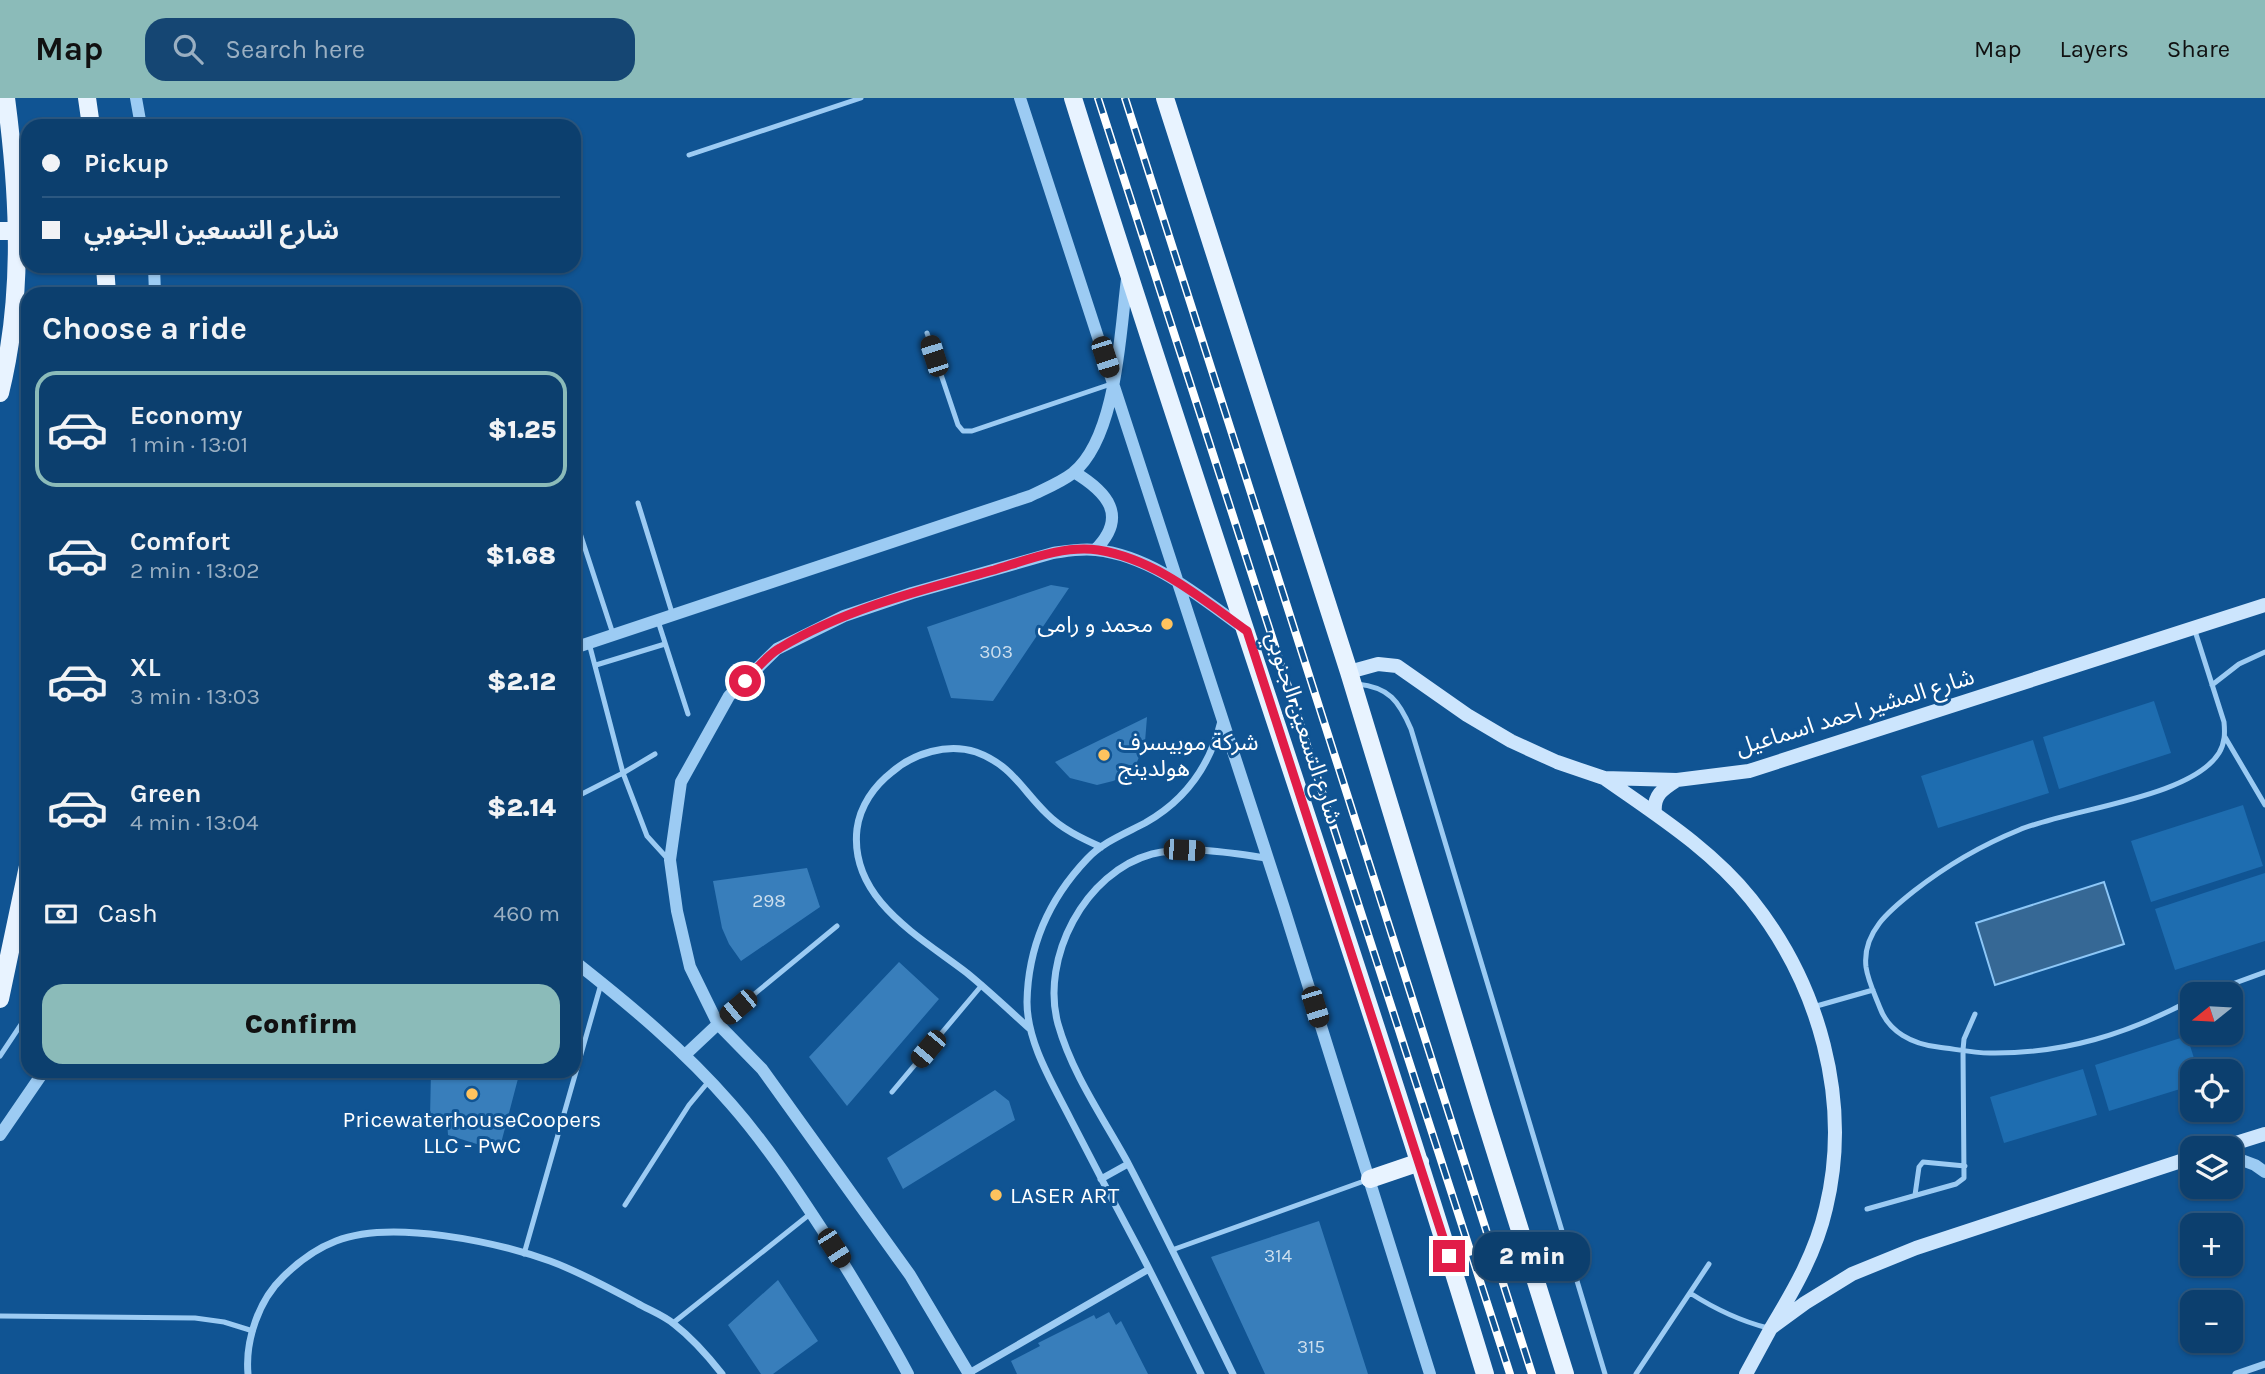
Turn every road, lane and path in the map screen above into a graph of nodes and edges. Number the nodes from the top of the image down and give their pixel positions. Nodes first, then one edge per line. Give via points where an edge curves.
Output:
1 (6, 98) edge
2 (86, 98) edge
3 (136, 98) edge
4 (860, 98) edge
5 (1020, 98) edge
6 (1073, 98) edge
7 (1165, 98) edge
8 (90, 119) edge
9 (140, 119) edge
10 (689, 155) dead end
11 (0, 231) edge
12 (19, 231) junction
13 (1128, 275) junction
14 (927, 333) dead end
15 (1114, 383) junction
16 (0, 393) edge
17 (1074, 472) junction
18 (638, 503) dead end
19 (581, 533) edge
20 (1095, 550) junction
21 (1178, 582) junction
22 (2265, 605) edge
23 (673, 616) junction
24 (657, 621) junction
25 (2194, 628) junction
26 (1247, 631) junction
27 (613, 636) junction
28 (589, 643) junction
29 (665, 644) junction
30 (581, 646) edge
31 (2265, 652) edge
32 (596, 666) junction
33 (1351, 678) junction
34 (2212, 684) junction
35 (688, 714) dead end
36 (1222, 717) junction
37 (2225, 737) junction
38 (654, 754) dead end
39 (623, 773) junction
40 (1604, 778) junction
41 (1676, 780) junction
42 (581, 794) edge
43 (2265, 805) edge
44 (1654, 813) junction
45 (1101, 847) junction
46 (1268, 858) junction
47 (670, 860) junction
48 (21, 899) edge
49 (837, 926) dead end
50 (581, 966) edge
51 (2265, 972) edge
52 (2238, 982) edge
53 (602, 983) junction
54 (982, 985) junction
55 (1873, 990) junction
56 (0, 999) edge
57 (2180, 1006) edge
58 (1813, 1007) junction
59 (1975, 1014) dead end
60 (21, 1024) edge
61 (718, 1024) junction
62 (1031, 1030) junction
63 (1963, 1050) junction
64 (685, 1055) junction
65 (0, 1056) edge
66 (581, 1056) edge
67 (39, 1078) edge
68 (575, 1078) edge
69 (709, 1081) junction
70 (892, 1092) dead end
71 (2265, 1134) edge
72 (0, 1135) edge
73 (2243, 1141) edge
74 (2243, 1160) edge
75 (2180, 1161) edge
76 (1420, 1162) junction
77 (1128, 1164) junction
78 (1965, 1166) junction
79 (2265, 1172) edge
80 (1101, 1179) junction
81 (1370, 1179) junction
82 (1915, 1195) junction
83 (625, 1205) dead end
84 (1867, 1209) dead end
85 (811, 1213) junction
86 (1172, 1250) junction
87 (524, 1254) junction
88 (1709, 1264) dead end
89 (1149, 1269) junction
90 (1804, 1269) junction
91 (1826, 1289) junction
92 (1690, 1293) junction
93 (0, 1316) edge
94 (673, 1323) junction
95 (1771, 1328) junction
96 (253, 1331) junction
97 (2265, 1364) edge
98 (969, 1373) edge
99 (247, 1374) edge
100 (722, 1374) edge
101 (908, 1374) edge
102 (1201, 1374) edge
103 (1233, 1374) edge
104 (1430, 1374) edge
105 (1485, 1374) edge
106 (1565, 1374) edge
107 (1605, 1374) edge
108 (1636, 1374) edge
109 (1746, 1374) edge
110 (2236, 1374) edge

1 - 12 main road
2 - 8 main road
3 - 9 street
4 - 10 lane
5 - 15 street
6 - 13 main road, شارع التسعين الجنوبي
7 - 33 main road
11 - 12 main road
12 - 16 main road via 15,314
13 - 15 street
13 - 26 main road, شارع التسعين الجنوبي
14 - 15 lane via 963,431
15 - 17 street via 1100,433
15 - 21 street
17 - 20 street via 1103,492 1111,507 1112,523
17 - 23 street via 1030,496
18 - 23 lane
19 - 27 lane
20 - 21 street via 1133,560
20 - 47 street via 1053,553 912,593 844,616 777,649 729,696 681,782
21 - 26 street
21 - 36 street
22 - 25 main road, شارع المشير احمد اسماعيل
23 - 24 street
24 - 27 street
24 - 29 lane
25 - 34 lane
25 - 41 main road, شارع المشير احمد اسماعيل via 1749,771
26 - 76 main road, شارع التسعين الجنوبي
27 - 28 street
28 - 30 street
28 - 32 lane
29 - 32 lane
29 - 35 lane
31 - 34 lane
32 - 39 lane
33 - 40 main road, شارع المشير احمد اسماعيل via 1378,664 1397,666 1511,741
33 - 106 main road
33 - 107 lane via 1391,695 1411,729
34 - 37 lane
36 - 45 street via 1204,768 1188,789 1169,808
36 - 46 street
37 - 43 lane
37 - 55 lane via 2221,751 2199,772 2137,798 2021,829 1972,852 1927,881 1884,915 1869,939 1866,966
38 - 39 lane
39 - 42 lane
39 - 47 lane via 647,836
40 - 41 main road, شارع المشير احمد اسماعيل
40 - 44 main road
41 - 44 main road via 1658,793
44 - 58 main road via 1717,863 1750,898 1777,936
45 - 54 street via 1058,824 1004,767 976,752 960,748 919,755 896,768 876,788 862,811 856,837 866,883 882,906
45 - 62 street via 1063,888 1043,921 1034,948 1027,1003
46 - 77 street via 1184,850 1151,855 1121,868 1095,888 1075,915 1054,983 1057,1021 1069,1057
46 - 81 street
47 - 61 street via 690,967
48 - 56 main road
49 - 61 lane
50 - 53 street
51 - 52 lane
53 - 64 street
53 - 66 lane
54 - 62 street
54 - 70 lane
55 - 58 lane
55 - 63 lane via 1884,1019 1904,1038
57 - 63 lane via 2104,1039 2047,1051
58 - 90 main road via 1829,1066 1834,1160 1826,1208
59 - 63 lane
60 - 65 lane
61 - 64 street
61 - 98 street via 762,1069 903,1264
62 - 80 street
63 - 78 lane
64 - 69 street
67 - 72 street
68 - 87 lane
69 - 83 lane
69 - 85 street via 773,1158
71 - 73 main road
74 - 79 street
75 - 91 main road via 1904,1252
76 - 81 main road
76 - 105 main road, شارع التسعين الجنوبي
77 - 80 street
77 - 86 street
78 - 82 lane via 1961,1181
78 - 82 lane via 1923,1162
80 - 89 street
81 - 86 lane
81 - 104 street
82 - 84 lane
85 - 94 lane
85 - 101 street
86 - 103 street
87 - 94 street via 551,1261 614,1290
87 - 96 street via 462,1238 414,1232 337,1240 302,1258 274,1286
88 - 92 lane
89 - 98 street
89 - 102 street
90 - 91 main road via 1810,1285
90 - 95 main road
91 - 95 main road
92 - 95 lane via 1728,1315
92 - 108 lane
93 - 96 lane via 195,1318
94 - 100 street
95 - 109 main road
96 - 99 street
97 - 110 street

